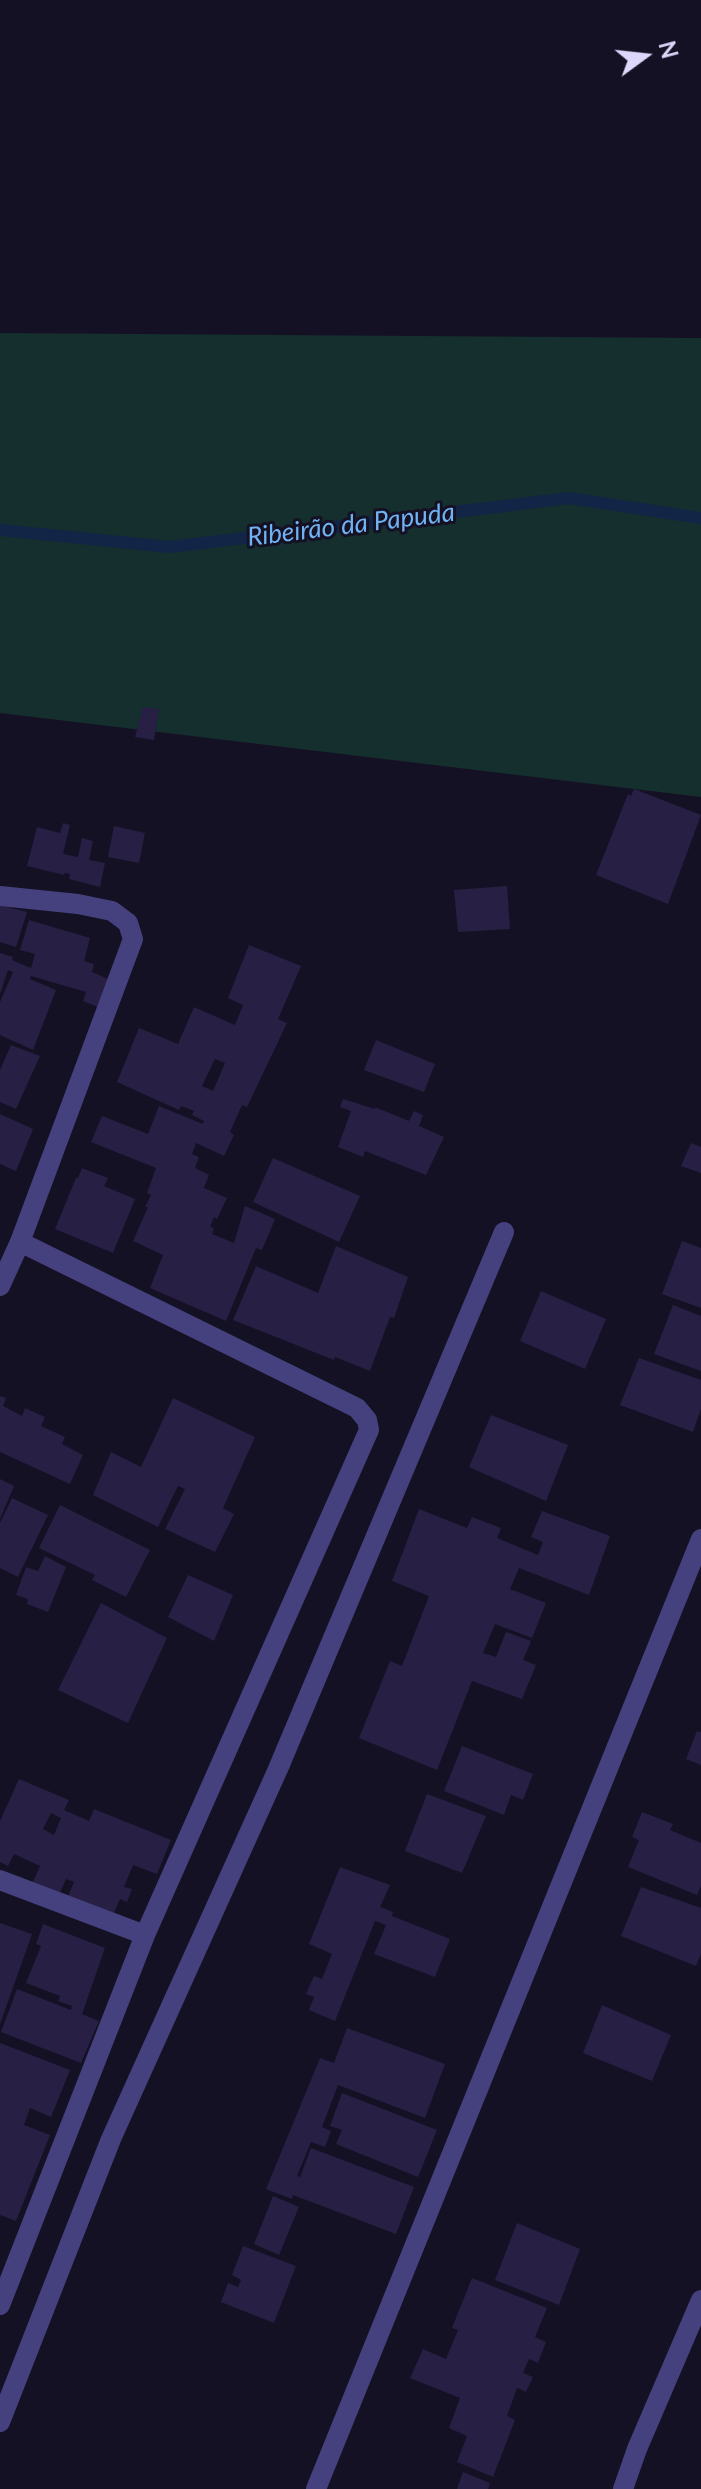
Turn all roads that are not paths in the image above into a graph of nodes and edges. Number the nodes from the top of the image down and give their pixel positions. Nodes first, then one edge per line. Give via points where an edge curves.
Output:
1 (0, 896) edge
2 (504, 1232) dead end
3 (20, 1242) junction
4 (0, 1286) edge
5 (701, 1539) edge
6 (0, 1880) edge
7 (145, 1935) junction
8 (701, 2300) edge
9 (0, 2305) edge
10 (0, 2422) edge
11 (316, 2489) edge
12 (623, 2489) edge

1 - 3 street via 112,911 128,923 133,939
2 - 10 street via 278,1769 111,2139
3 - 4 street
3 - 7 street via 357,1408 369,1430
5 - 11 street
6 - 7 street
7 - 9 street
8 - 12 street

